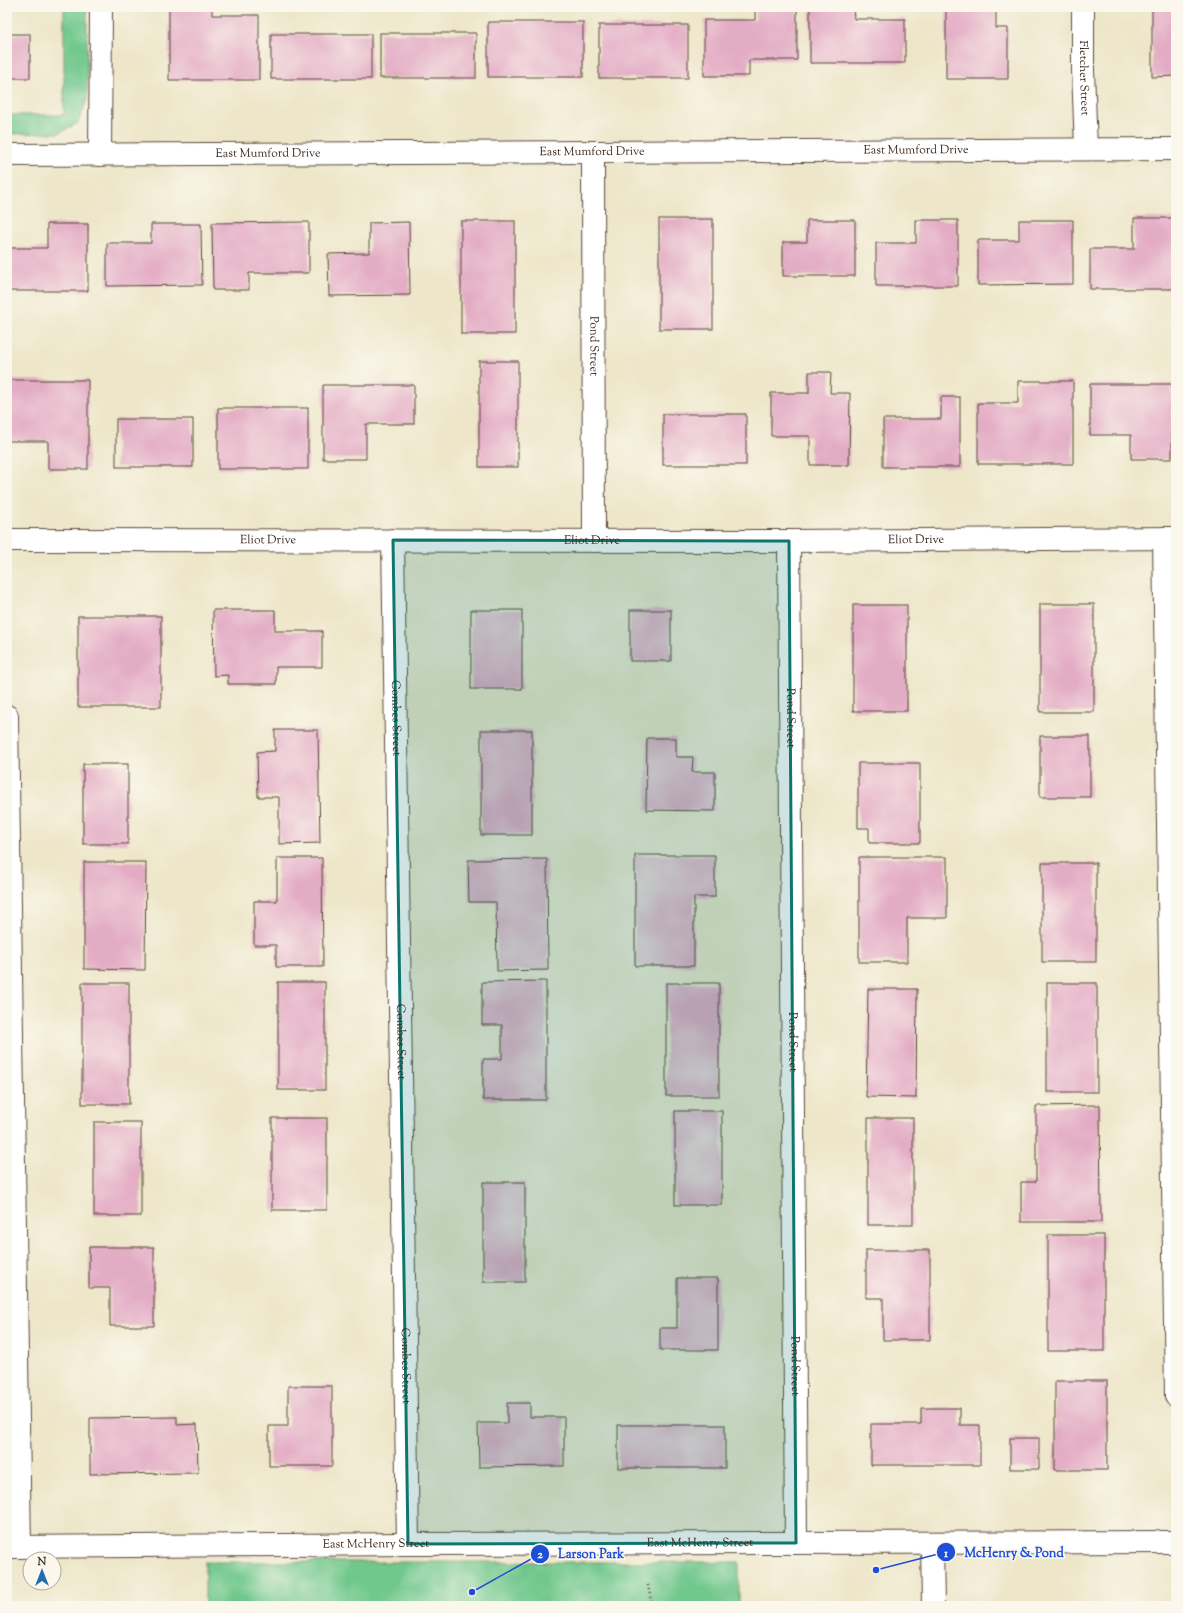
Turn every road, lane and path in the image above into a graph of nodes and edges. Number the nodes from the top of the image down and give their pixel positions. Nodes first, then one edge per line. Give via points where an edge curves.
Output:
1 (100, 7) edge
2 (1083, 7) edge
3 (1176, 148) edge
4 (1086, 149) junction
5 (593, 152) junction
6 (7, 155) edge
7 (100, 155) junction
8 (1170, 538) edge
9 (7, 540) edge
10 (393, 540) junction
11 (594, 541) junction
12 (789, 541) junction
13 (7, 716) edge
14 (1176, 1396) edge
15 (796, 1542) junction
16 (1176, 1542) edge
17 (408, 1544) junction
18 (932, 1544) junction
19 (14, 1547) edge
20 (648, 1586) dead end
21 (652, 1606) edge
22 (933, 1606) edge

1 - 7 street
2 - 4 street, Fletcher Street
3 - 4 street, East Mumford Drive
4 - 5 street, East Mumford Drive
5 - 7 street, East Mumford Drive
5 - 11 street, Pond Street
6 - 7 street, East Mumford Drive
8 - 12 street, Eliot Drive
8 - 14 street
9 - 10 street, Eliot Drive
10 - 11 street, Eliot Drive
10 - 17 street, Combes Street
11 - 12 street, Eliot Drive
12 - 15 street, Pond Street
13 - 19 street
15 - 17 street, East McHenry Street
15 - 18 street, East McHenry Street
16 - 18 street, East McHenry Street
17 - 19 street, East McHenry Street
18 - 22 street
20 - 21 path

